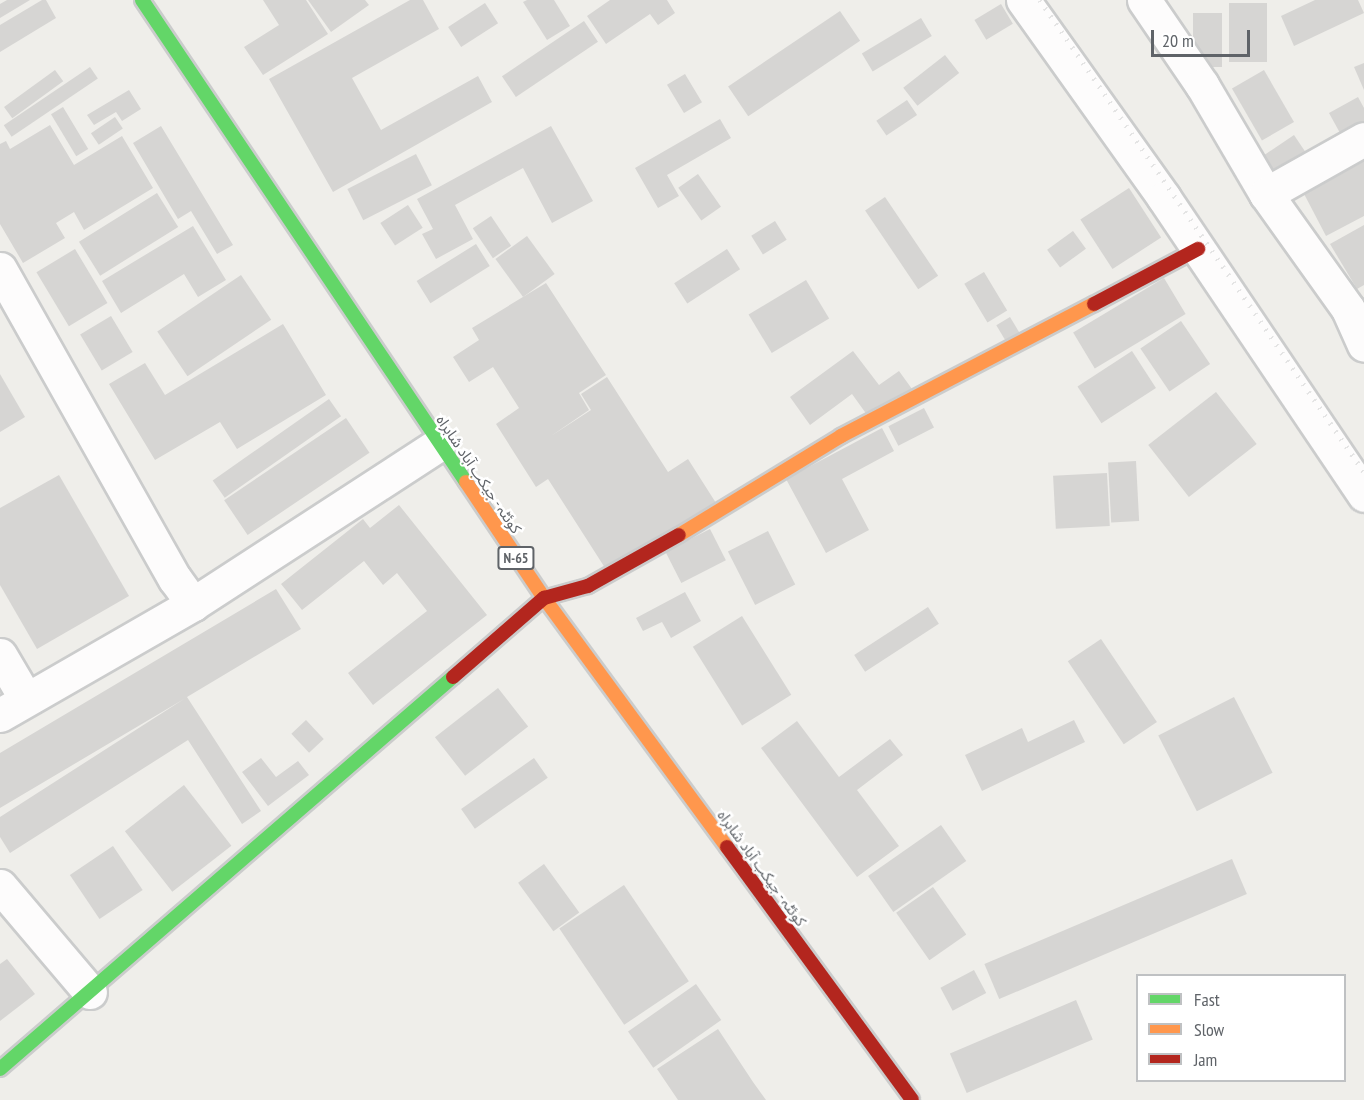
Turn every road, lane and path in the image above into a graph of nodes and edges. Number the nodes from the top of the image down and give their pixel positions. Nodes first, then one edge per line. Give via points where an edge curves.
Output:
1 (142, 0) edge
2 (1023, 0) edge
3 (1144, 0) edge
4 (1364, 140) edge
5 (1266, 194) junction
6 (1198, 249) junction
7 (0, 269) edge
8 (1356, 304) edge
9 (1364, 345) edge
10 (439, 444) junction
11 (1364, 495) edge
12 (544, 598) junction
13 (193, 604) junction
14 (0, 655) edge
15 (13, 707) edge
16 (0, 886) edge
17 (90, 992) junction
18 (0, 1069) edge
19 (912, 1100) edge

1 - 10 main road, کوئٹہ - جیکب آباد شاہراہ / N-65
2 - 6 street
3 - 5 street via 1202,85
4 - 5 street
5 - 8 street
6 - 11 street
6 - 12 main road via 841,436 621,570 588,586
7 - 13 street via 175,579
8 - 9 street
10 - 12 main road, کوئٹہ - جیکب آباد شاہراہ / N-65
10 - 13 street
12 - 17 main road
12 - 19 main road, کوئٹہ - جیکب آباد شاہراہ / N-65
13 - 15 street
14 - 15 street
16 - 17 street
17 - 18 main road

